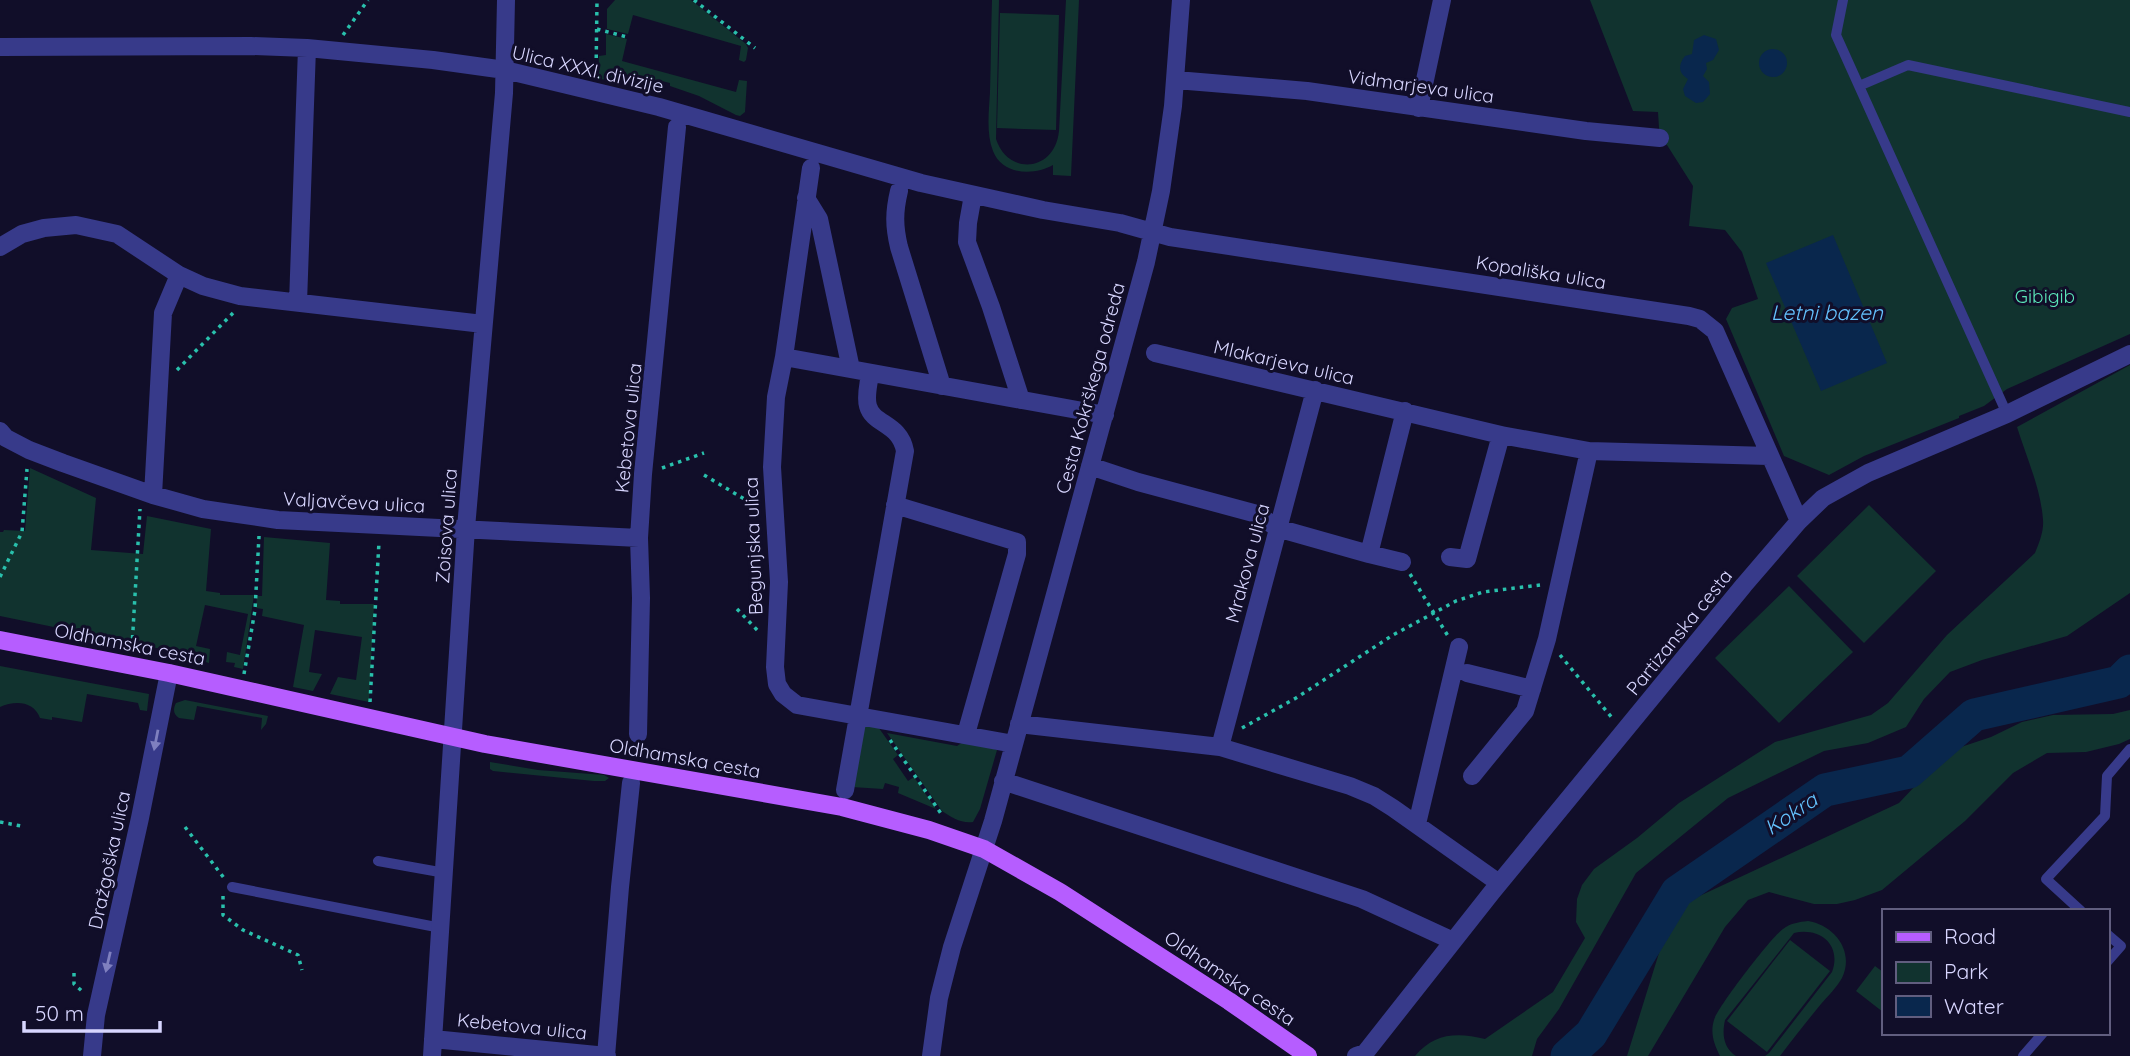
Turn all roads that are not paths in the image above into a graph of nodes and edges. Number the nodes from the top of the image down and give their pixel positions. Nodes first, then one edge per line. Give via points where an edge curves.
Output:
1 (506, 0) edge
2 (1181, 0) edge
3 (1441, 0) edge
4 (1843, 0) edge
5 (0, 47) edge
6 (307, 48) junction
7 (505, 70) junction
8 (1176, 80) junction
9 (1859, 86) junction
10 (1419, 108) junction
11 (2130, 113) edge
12 (677, 127) dead end
13 (1660, 138) dead end
14 (811, 168) dead end
15 (899, 191) dead end
16 (973, 195) junction
17 (806, 198) junction
18 (1151, 232) junction
19 (0, 247) edge
20 (179, 275) junction
21 (298, 303) junction
22 (483, 324) junction
23 (1155, 353) dead end
24 (2130, 354) edge
25 (783, 357) junction
26 (851, 369) junction
27 (870, 373) junction
28 (942, 386) junction
29 (1315, 390) junction
30 (1021, 400) junction
31 (1405, 411) junction
32 (2007, 414) junction
33 (1105, 415) junction
34 (0, 431) edge
35 (1501, 435) junction
36 (1589, 451) junction
37 (1769, 456) junction
38 (1090, 466) junction
39 (147, 493) junction
40 (895, 505) junction
41 (1799, 521) junction
42 (466, 528) junction
43 (1277, 528) junction
44 (639, 538) junction
45 (1369, 554) junction
46 (1450, 557) dead end
47 (1402, 562) road end
48 (0, 640) edge
49 (1458, 650) road end
50 (169, 673) junction
51 (1467, 673) dead end
52 (1532, 689) junction
53 (865, 712) junction
54 (1019, 724) junction
55 (638, 734) dead end
56 (966, 734) junction
57 (452, 737) junction
58 (1221, 743) junction
59 (1014, 744) junction
60 (2130, 749) edge
61 (1472, 776) dead end
62 (1003, 781) junction
63 (631, 783) dead end
64 (845, 790) dead end
65 (1418, 824) junction
66 (984, 849) junction
67 (378, 861) dead end
68 (445, 873) junction
69 (1499, 883) junction
70 (232, 887) dead end
71 (2079, 909) edge
72 (441, 928) junction
73 (2109, 936) edge
74 (1453, 941) junction
75 (2109, 959) edge
76 (2041, 1035) edge
77 (433, 1047) edge
78 (92, 1056) edge
79 (607, 1056) edge
80 (930, 1056) edge
81 (1308, 1056) edge
82 (1356, 1056) edge
83 (2023, 1056) edge

1 - 7 street, Zoisova ulica
2 - 8 street, Cesta Kokrškega odreda
3 - 10 street
4 - 9 lane via 1836,35
5 - 6 street, Ulica XXXI. divizije
6 - 7 street, Ulica XXXI. divizije
6 - 21 street
7 - 16 street, Ulica XXXI. divizije via 659,107
7 - 22 street, Zoisova ulica
8 - 10 street, Vidmarjeva ulica via 1307,91
8 - 18 street, Cesta Kokrškega odreda
9 - 11 lane via 1908,65
9 - 32 lane
10 - 13 street, Vidmarjeva ulica
12 - 44 street, Kebetova ulica
14 - 17 street, Begunjska ulica
15 - 28 street via 894,211 896,236
16 - 18 street, Ulica XXXI. divizije
16 - 30 street via 967,242
17 - 25 street, Begunjska ulica
17 - 26 street via 819,219
18 - 33 street, Cesta Kokrškega odreda
18 - 37 street, Kopališka ulica via 1700,319 1719,339
19 - 20 street via 22,234 76,225 117,234
20 - 21 street via 249,297
20 - 39 street via 163,313
21 - 22 street
22 - 42 street, Zoisova ulica
23 - 29 street, Mlakarjeva ulica
24 - 32 street, Partizanska cesta
25 - 26 street
25 - 53 street, Begunjska ulica via 772,467 779,582 777,684 797,705
26 - 27 street
27 - 28 street
27 - 40 street via 868,407 903,440
28 - 30 street
29 - 31 street, Mlakarjeva ulica
29 - 43 street, Mrakova ulica
30 - 33 street
31 - 35 street, Mlakarjeva ulica
31 - 45 street
32 - 41 street, Partizanska cesta via 1847,483
33 - 38 street, Cesta Kokrškega odreda
34 - 39 street, Valjavčeva ulica via 29,450
35 - 36 street, Mlakarjeva ulica
35 - 46 street via 1467,559
36 - 37 street, Mlakarjeva ulica
36 - 52 street
37 - 41 street, Kopališka ulica
38 - 43 street via 1257,514
38 - 54 street, Cesta Kokrškega odreda
39 - 42 street, Valjavčeva ulica via 203,509 260,518
40 - 53 street
40 - 56 street via 1017,542
41 - 69 street, Partizanska cesta
42 - 44 street, Valjavčeva ulica
42 - 57 street, Zoisova ulica
43 - 45 street
43 - 58 street, Mrakova ulica
44 - 55 street, Kebetova ulica
45 - 47 street
48 - 50 main road, Oldhamska cesta
49 - 65 street
50 - 57 main road, Oldhamska cesta
50 -> 78 street, Dražgoška ulica via 96,1016
51 - 52 street
52 - 61 street via 1525,711
53 - 56 street, Begunjska ulica
53 - 64 street
54 - 58 street
54 - 59 street, Cesta Kokrškega odreda
56 - 59 street, Begunjska ulica
57 - 66 main road, Oldhamska cesta via 842,807
57 - 68 street, Zoisova ulica
58 - 65 street via 1350,786
59 - 62 street, Cesta Kokrškega odreda
60 - 71 lane via 2107,776 2105,816 2046,879
62 - 66 street, Cesta Kokrškega odreda
62 - 74 street via 1362,899
63 - 79 street, Kebetova ulica
65 - 69 street
66 - 80 street, Cesta Kokrškega odreda via 952,947
66 - 81 main road, Oldhamska cesta via 1115,927
67 - 68 lane
68 - 72 street, Zoisova ulica
69 - 74 street, Partizanska cesta
70 - 72 lane
72 - 77 street, Zoisova ulica
73 - 75 lane via 2121,946
74 - 82 street, Partizanska cesta via 1365,1053
76 - 83 lane
77 - 79 street, Kebetova ulica

